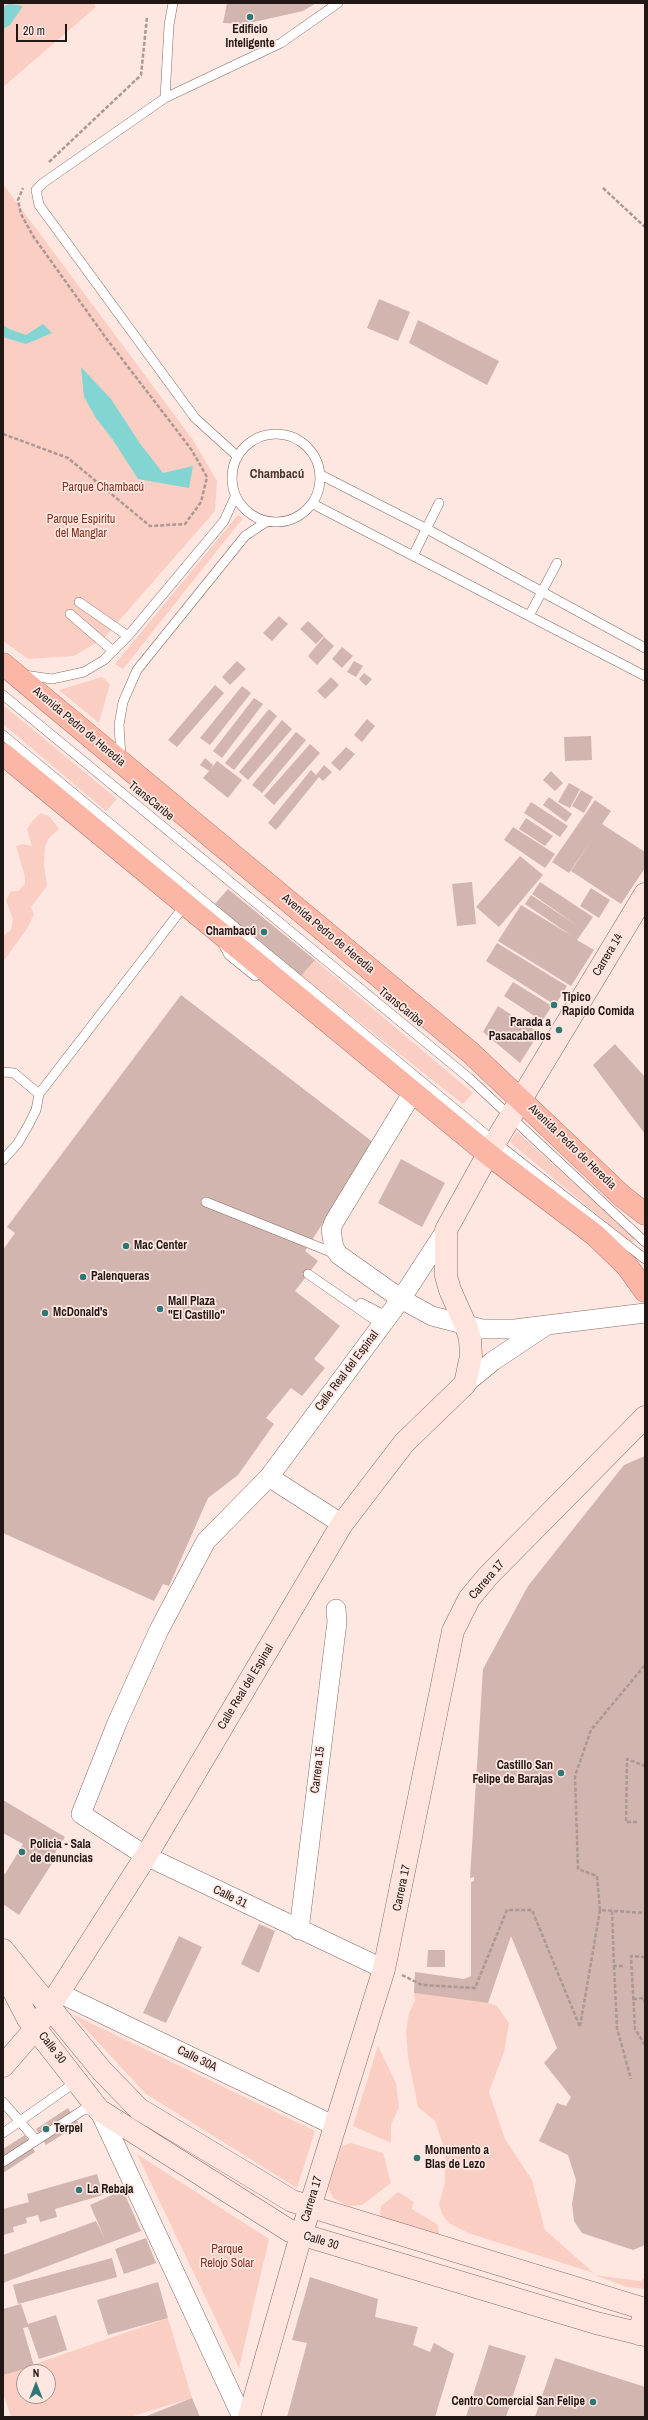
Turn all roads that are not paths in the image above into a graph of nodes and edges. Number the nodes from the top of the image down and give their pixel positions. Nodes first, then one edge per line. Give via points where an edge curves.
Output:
1 (173, 3) edge
2 (338, 3) edge
3 (164, 98) junction
4 (237, 456) junction
5 (321, 475) junction
6 (235, 496) junction
7 (439, 503) dead end
8 (313, 504) junction
9 (266, 522) junction
10 (427, 529) junction
11 (413, 556) junction
12 (556, 563) dead end
13 (541, 592) junction
14 (79, 602) dead end
15 (70, 614) dead end
16 (529, 616) junction
17 (128, 636) junction
18 (645, 648) edge
19 (113, 651) junction
20 (6, 666) edge
21 (645, 676) edge
22 (3, 695) edge
23 (3, 734) edge
24 (3, 754) edge
25 (121, 762) junction
26 (645, 894) edge
27 (185, 905) junction
28 (214, 929) junction
29 (260, 980) dead end
30 (297, 1010) dead end
31 (3, 1072) edge
32 (40, 1094) junction
33 (411, 1096) junction
34 (516, 1108) junction
35 (492, 1148) junction
36 (3, 1160) edge
37 (206, 1202) dead end
38 (645, 1214) edge
39 (446, 1230) junction
40 (645, 1242) edge
41 (339, 1255) junction
42 (645, 1259) edge
43 (308, 1274) dead end
44 (645, 1291) edge
45 (401, 1299) junction
46 (361, 1303) dead end
47 (645, 1313) edge
48 (385, 1321) junction
49 (547, 1325) junction
50 (466, 1326) junction
51 (465, 1384) junction
52 (645, 1417) edge
53 (269, 1477) junction
54 (342, 1524) junction
55 (336, 1609) dead end
56 (81, 1814) joint
57 (146, 1856) junction
58 (299, 1930) junction
59 (3, 1950) edge
60 (384, 1969) junction
61 (3, 1976) edge
62 (3, 1996) edge
63 (54, 2000) junction
64 (32, 2024) junction
65 (3, 2066) edge
66 (77, 2081) junction
67 (3, 2102) edge
68 (99, 2110) junction
69 (21, 2120) junction
70 (335, 2126) junction
71 (3, 2133) edge
72 (36, 2140) junction
73 (3, 2162) edge
74 (310, 2208) junction
75 (301, 2235) junction
76 (645, 2309) edge
77 (642, 2335) edge
78 (242, 2417) edge
79 (249, 2417) edge

1 - 3 lane
2 - 3 lane via 280,43
3 - 4 lane via 36,190 40,205 195,418
4 - 5 lane via 246,445 257,438 285,434 299,440 310,449
4 - 6 lane via 232,469 231,483
5 - 8 lane via 319,490
5 - 10 lane
6 - 9 lane via 242,508
6 - 17 lane via 224,521
7 - 10 lane
8 - 9 lane via 292,520 280,523
8 - 11 lane
9 - 25 lane via 245,536 137,670 123,702 119,725
10 - 11 lane
10 - 13 lane
11 - 16 lane
12 - 13 lane
13 - 16 lane
13 - 18 lane
14 - 17 lane
15 - 19 lane
16 - 21 lane
17 - 19 lane
19 - 20 lane via 104,660 84,672 52,679 29,677
20 - 25 highway, Avenida Pedro de Heredia
22 - 34 lane, TransCaribe via 469,1078
23 - 35 lane
24 - 27 highway
25 - 34 highway, Avenida Pedro de Heredia via 461,1044
26 - 34 main road, Carrera 14
27 - 28 highway
27 - 32 lane
28 - 29 lane via 229,955
28 - 33 highway
30 - 33 lane
31 - 32 lane via 14,1074
32 - 36 lane via 29,1124 18,1143
33 - 35 highway
33 - 41 street via 334,1222 331,1230 332,1239
34 - 35 main road, Calle Real del Espinal
34 - 38 highway, Avenida Pedro de Heredia
34 - 40 lane, TransCaribe
35 - 39 main road, Calle Real del Espinal
35 - 42 lane
35 - 44 highway via 611,1248
37 - 41 lane
39 - 45 street, Calle Real del Espinal
39 - 50 main road, Calle Real del Espinal via 446,1276 456,1308
41 - 45 street, Calle Real del Espinal
43 - 48 lane
45 - 48 street, Calle Real del Espinal
45 - 50 street, Calle Real del Espinal via 432,1316
46 - 48 lane
47 - 49 street, Calle Real del Espinal
48 - 53 street, Calle Real del Espinal
49 - 50 street, Calle Real del Espinal via 499,1330
49 - 51 street, Calle Real del Espinal
50 - 51 main road, Calle Real del Espinal via 471,1356
51 - 54 main road, Calle Real del Espinal via 404,1443
52 - 60 main road, Carrera 17 via 488,1576 469,1599 454,1631
53 - 54 street
53 - 56 street, Calle Real del Espinal via 206,1541 159,1630 117,1723
54 - 57 main road, Calle Real del Espinal
55 - 58 street, Carrera 15 via 337,1622
56 - 57 street, Calle 31
57 - 58 street, Calle 31
57 - 63 main road, Calle Real del Espinal
58 - 60 street, Calle 31
59 - 63 main road, Calle 30
60 - 70 main road, Carrera 17
61 - 64 main road
62 - 64 main road
63 - 64 main road, Calle Real del Espinal
63 - 70 street, Calle 30A
63 - 74 main road, Calle 30 via 102,2072 139,2109 292,2202
64 - 65 main road, Calle Real del Espinal
64 - 66 main road, Calle 30
66 - 68 main road, Calle 30
66 - 69 lane
67 - 69 lane
68 - 72 lane via 83,2110
68 - 75 main road, Calle 30 via 290,2231
68 - 78 street
69 - 71 lane
69 - 72 lane
70 - 74 main road, Carrera 17
72 - 73 lane
74 - 75 main road, Carrera 17
74 - 76 main road, Calle 30
75 - 77 main road, Calle 30
75 - 79 main road, Carrera 17
76 - 77 main road

